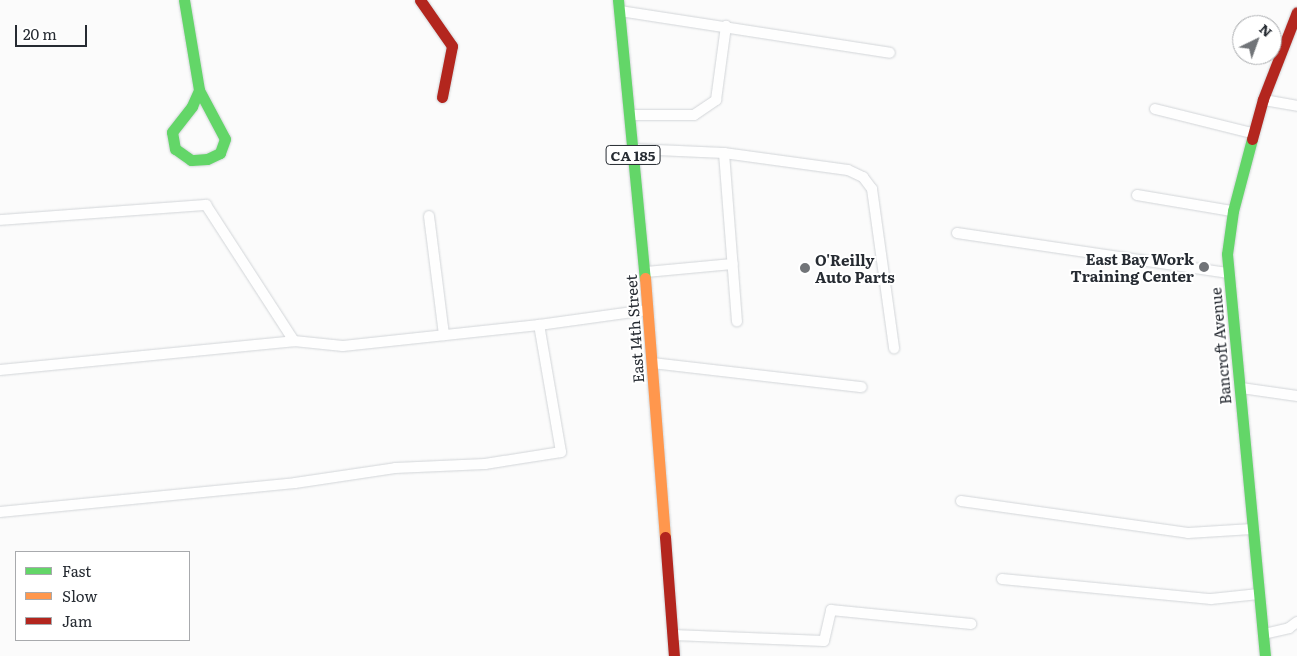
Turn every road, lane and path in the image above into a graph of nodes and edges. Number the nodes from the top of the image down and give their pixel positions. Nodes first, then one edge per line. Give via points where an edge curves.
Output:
1 (184, 0) edge
2 (420, 0) edge
3 (618, 5) edge
4 (1297, 12) edge
5 (726, 26) junction
6 (890, 53) dead end
7 (199, 90) junction
8 (442, 97) dead end
9 (1263, 100) junction
10 (1297, 106) edge
11 (1155, 109) dead end
12 (629, 115) junction
13 (1255, 134) junction
14 (632, 149) junction
15 (724, 153) junction
16 (1137, 195) dead end
17 (1233, 211) junction
18 (429, 216) dead end
19 (0, 220) edge
20 (956, 233) dead end
21 (733, 264) junction
22 (645, 272) junction
23 (1228, 273) junction
24 (648, 310) junction
25 (738, 321) dead end
26 (539, 326) junction
27 (444, 335) junction
28 (294, 341) junction
29 (894, 348) dead end
30 (652, 362) junction
31 (0, 370) edge
32 (862, 387) dead end
33 (1238, 388) junction
34 (1297, 396) edge
35 (961, 501) dead end
36 (0, 512) edge
37 (1253, 530) junction
38 (1002, 579) dead end
39 (1259, 594) junction
40 (1297, 622) edge
41 (970, 624) dead end
42 (1263, 634) junction
43 (672, 635) junction
44 (674, 656) edge
45 (1265, 656) edge

1 - 7 main road
2 - 8 main road via 452,46
3 - 5 lane
3 - 12 main road, East 14th Street / CA 185
4 - 9 main road, Bancroft Avenue
5 - 6 lane
5 - 12 lane via 716,100 694,115
7 - 7 main road via 192,106 172,132 175,149 191,160 207,159 220,153 225,139
9 - 10 lane
9 - 13 main road, Bancroft Avenue
11 - 13 lane
12 - 14 main road, East 14th Street / CA 185
13 - 17 main road, Bancroft Avenue
14 - 15 lane
14 - 22 main road, East 14th Street / CA 185
15 - 21 lane
15 - 29 lane via 848,170 863,177 872,189
16 - 17 lane
17 - 23 main road, Bancroft Avenue via 1227,254
18 - 27 lane
19 - 28 lane via 206,205
20 - 23 lane
21 - 22 lane
21 - 25 lane
22 - 24 main road, East 14th Street / CA 185
23 - 33 main road, Bancroft Avenue
24 - 26 lane
24 - 30 main road, East 14th Street / CA 185
26 - 27 lane
26 - 36 lane via 560,452 485,464 395,468 295,483
27 - 28 lane via 342,346
28 - 31 lane
30 - 32 lane
30 - 43 main road, East 14th Street / CA 185
33 - 34 lane
33 - 37 main road, Bancroft Avenue
35 - 37 lane via 1188,533
37 - 39 main road, Bancroft Avenue
38 - 39 lane via 1211,600
39 - 42 main road, Bancroft Avenue
40 - 42 lane via 1289,628
41 - 43 lane via 831,610 824,641
42 - 45 main road, Bancroft Avenue
43 - 44 main road, East 14th Street / CA 185

